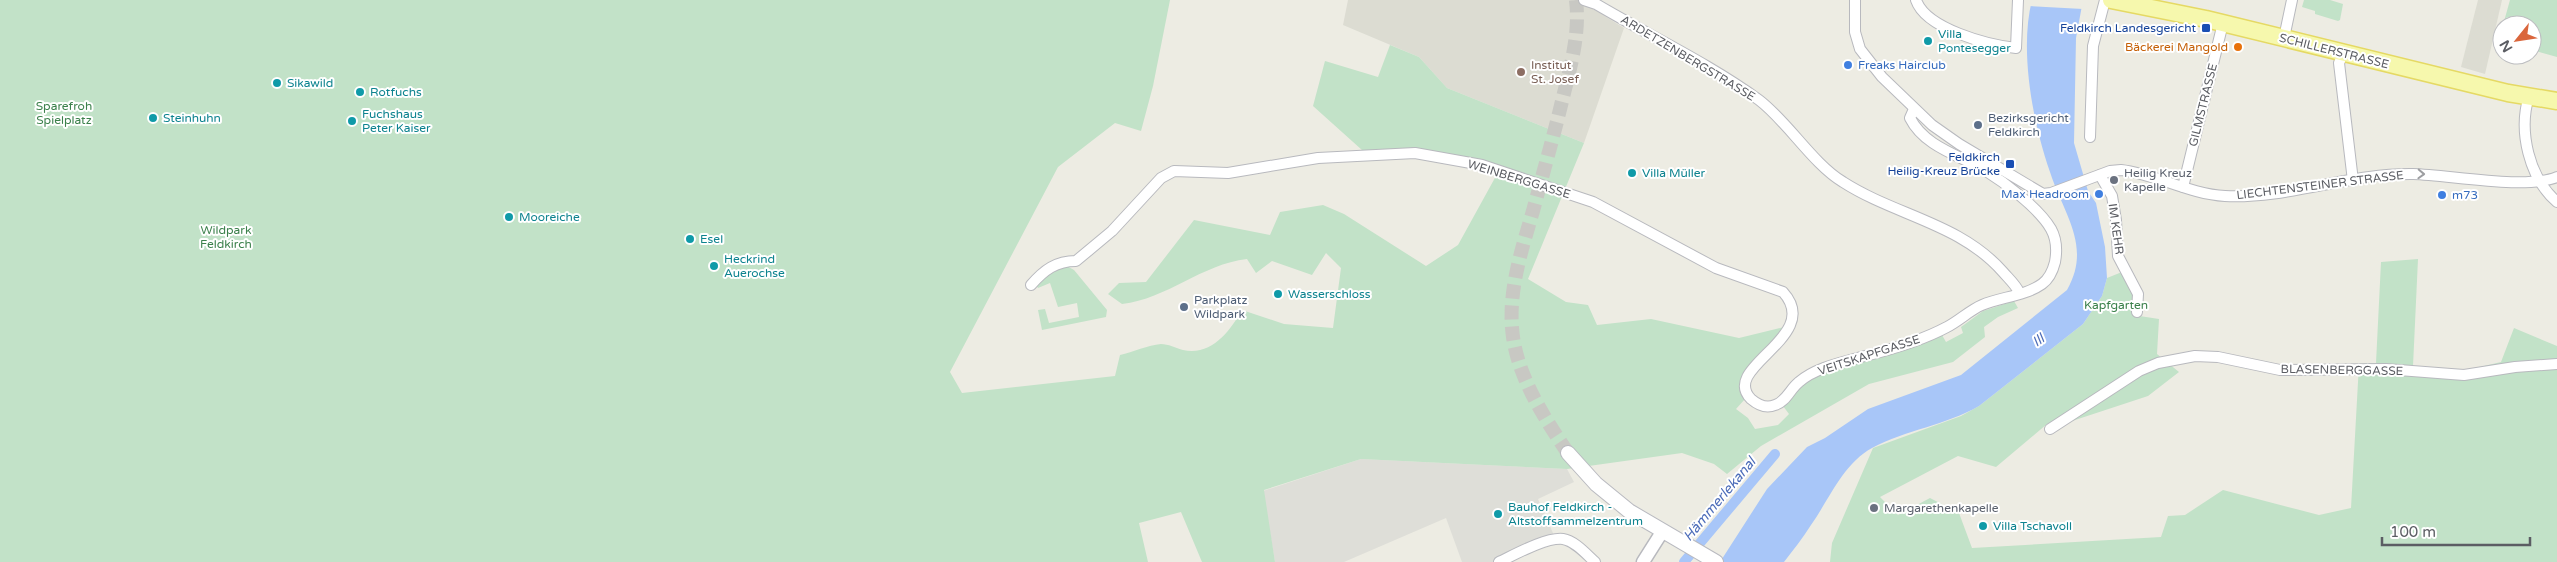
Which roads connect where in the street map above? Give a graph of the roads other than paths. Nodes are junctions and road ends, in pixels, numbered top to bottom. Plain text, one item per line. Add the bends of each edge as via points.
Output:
1 (1584, 0) edge
2 (1854, 0) edge
3 (1916, 0) edge
4 (2018, 0) edge
5 (2104, 0) edge
6 (2111, 0) edge
7 (2292, 0) edge
8 (2223, 23) junction
9 (2284, 38) junction
10 (2343, 54) junction
11 (2528, 96) junction
12 (2557, 101) edge
13 (1914, 109) junction
14 (2090, 138) dead end
15 (2100, 175) junction
16 (2557, 177) edge
17 (2353, 181) junction
18 (2541, 182) junction
19 (2183, 187) junction
20 (2557, 202) edge
21 (1031, 285) dead end
22 (2019, 292) junction
23 (2137, 312) dead end
24 (2557, 364) edge
25 (1752, 400) joint
26 (2050, 429) dead end
27 (1568, 453) tunnel mouth
28 (1662, 532) junction
29 (1499, 562) edge
30 (1595, 562) edge
31 (1643, 562) edge
32 (1716, 562) edge

1 - 22 street, ARDETZENBERGSTRASSE via 1662,40 1760,101 1842,181 1884,204 1970,242 1992,259
2 - 13 street via 1855,32 1860,49 1873,68
3 - 4 street via 1923,13 1957,34 2016,48
5 - 14 street via 2093,46
6 - 8 main road, SCHILLERSTRASSE
7 - 9 street
8 - 9 main road, SCHILLERSTRASSE
8 - 19 street, GILMSTRASSE
9 - 10 main road, SCHILLERSTRASSE
10 - 11 main road, SCHILLERSTRASSE
10 - 17 street via 2339,63
11 - 12 main road, SCHILLERSTRASSE
11 - 18 street via 2524,121 2527,146
13 - 15 street, LIECHTENSTEINER STRASSE via 1959,144 2047,193
13 - 22 street via 1910,118 1922,135 2008,187 2051,229 2055,239 2055,262 2048,279 2035,288
15 - 19 street, LIECHTENSTEINER STRASSE via 2121,170
15 - 23 street, IM KEHR via 2112,196 2118,256 2138,294
16 - 18 street, LIECHTENSTEINER STRASSE
17 -> 18 street, LIECHTENSTEINER STRASSE via 2411,174
17 - 19 street, LIECHTENSTEINER STRASSE via 2249,196 2222,196
18 - 20 street
21 - 25 street, WEINBERGGASSE via 1051,266 1063,261 1076,261 1112,231 1161,178 1174,171 1228,173 1318,158 1416,153 1482,164 1593,202 1716,268 1783,292 1792,306 1793,318 1779,341 1748,375 1745,389
22 - 25 street, VEITSKAPFGASSE via 1980,306 1915,342 1817,371 1798,382 1775,406 1764,407
24 - 26 street, BLASENBERGGASSE via 2464,375 2386,369 2280,370 2218,357 2195,356 2158,363 2139,371
27 - 28 main road via 1616,502
28 - 31 street
28 - 32 main road
29 - 30 street via 1538,545 1562,539

